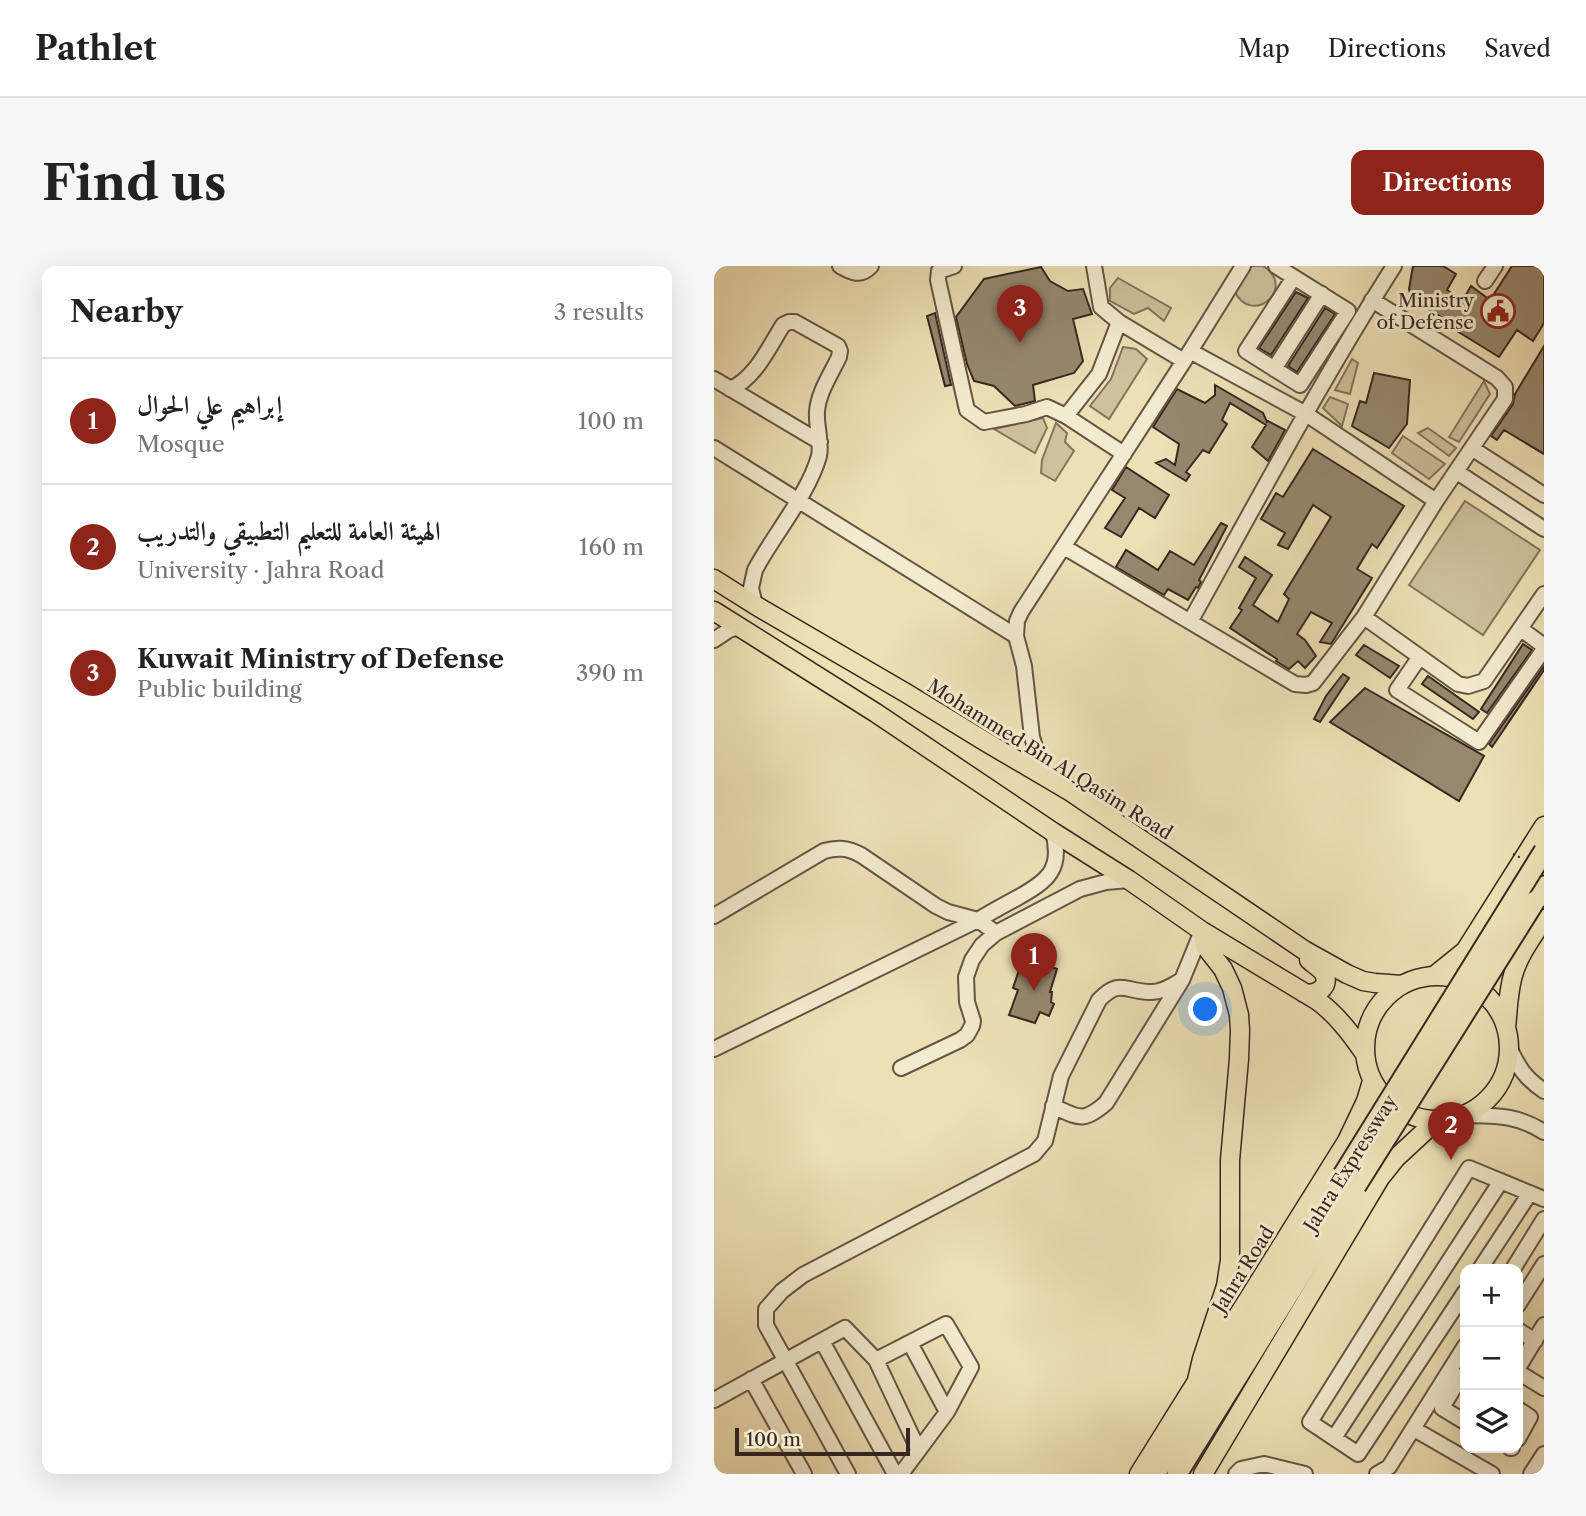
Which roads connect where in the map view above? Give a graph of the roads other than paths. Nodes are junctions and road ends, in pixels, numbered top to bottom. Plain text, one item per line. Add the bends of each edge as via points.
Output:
1 (840, 266) edge
2 (871, 266) edge
3 (954, 266) edge
4 (1094, 266) edge
5 (1243, 266) edge
6 (1276, 266) edge
7 (1394, 266) edge
8 (1495, 266) edge
9 (1294, 277) junction
10 (1485, 281) dead end
11 (1322, 294) junction
12 (1373, 300) junction
13 (1119, 321) junction
14 (1187, 356) junction
15 (1274, 369) junction
16 (714, 379) edge
17 (730, 389) junction
18 (1306, 414) junction
19 (1066, 416) junction
20 (820, 442) junction
21 (714, 448) edge
22 (1473, 449) junction
23 (1124, 454) junction
24 (1457, 472) junction
25 (1544, 495) edge
26 (798, 500) junction
27 (1436, 501) junction
28 (1544, 529) edge
29 (1064, 547) junction
30 (714, 579) edge
31 (1544, 594) edge
32 (755, 605) junction
33 (714, 611) edge
34 (1364, 617) junction
35 (1190, 622) junction
36 (739, 626) junction
37 (1521, 629) junction
38 (1016, 636) junction
39 (714, 640) edge
40 (1544, 648) edge
41 (1419, 658) junction
42 (1032, 737) junction
43 (985, 743) junction
44 (1060, 785) junction
45 (1544, 826) edge
46 (1053, 832) junction
47 (1544, 851) edge
48 (1129, 880) junction
49 (1544, 886) edge
50 (714, 916) edge
51 (1544, 919) edge
52 (978, 920) junction
53 (1202, 931) junction
54 (996, 933) junction
55 (1304, 950) junction
56 (1434, 976) junction
57 (1182, 980) junction
58 (1402, 985) junction
59 (1304, 993) junction
60 (1506, 1028) junction
61 (1509, 1047) junction
62 (714, 1049) edge
63 (1365, 1054) junction
64 (901, 1068) dead end
65 (1372, 1080) junction
66 (1544, 1091) edge
67 (1053, 1107) junction
68 (1462, 1115) junction
69 (1437, 1120) junction
70 (1544, 1132) edge
71 (1501, 1181) junction
72 (1537, 1196) edge
73 (1544, 1219) edge
74 (1484, 1264) edge
75 (1516, 1264) edge
76 (1544, 1264) edge
77 (1523, 1298) edge
78 (1460, 1300) edge
79 (1544, 1325) edge
80 (1523, 1333) edge
81 (822, 1341) junction
82 (1535, 1341) junction
83 (910, 1343) junction
84 (1460, 1354) edge
85 (786, 1360) junction
86 (876, 1360) junction
87 (1523, 1361) edge
88 (1523, 1373) edge
89 (1460, 1378) edge
90 (751, 1379) junction
91 (1197, 1380) junction
92 (1543, 1385) edge
93 (714, 1399) edge
94 (947, 1412) junction
95 (1523, 1412) edge
96 (1460, 1419) edge
97 (1414, 1429) junction
98 (1523, 1431) edge
99 (1334, 1438) junction
100 (918, 1449) junction
101 (1544, 1454) edge
102 (1254, 1471) edge
103 (1385, 1472) edge
104 (804, 1474) edge
105 (848, 1474) edge
106 (895, 1474) edge
107 (901, 1474) edge
108 (1139, 1474) edge
109 (1155, 1474) edge
110 (1177, 1474) edge
111 (1203, 1474) edge
112 (1236, 1474) edge
113 (1305, 1474) edge
114 (1492, 1474) edge
115 (1531, 1474) edge

1 - 2 street via 855,273
3 - 19 street via 939,271 938,280 967,410 984,422 1046,407
4 - 13 street via 1101,307
5 - 14 street
6 - 9 street
7 - 12 street
8 - 10 street
9 - 11 street
9 - 15 street via 1246,351
11 - 15 street
11 - 15 street via 1348,311 1300,385
12 - 18 street
12 - 22 street via 1505,387 1506,399
13 - 14 street
13 - 19 street via 1099,374
14 - 18 street
14 - 23 street
16 - 17 street
17 - 20 street
17 - 20 street via 750,377 789,321 838,346 840,354 818,399
18 - 27 street
18 - 35 street
19 - 23 street
20 - 26 street via 812,474
21 - 26 street
22 - 24 street
22 - 25 street
23 - 29 street
24 - 27 street
24 - 28 street
26 - 32 street via 755,570 751,588
26 - 38 street
27 - 34 street
29 - 35 street
29 - 38 street via 1021,612
30 - 32 main road, Mohammed Bin Al Qasim Road
31 - 37 street
32 - 43 main road, Mohammed Bin Al Qasim Road
33 - 36 main road
34 - 35 street via 1313,683 1306,685 1295,684
34 - 41 street
36 - 39 street
36 - 46 main road
37 - 40 street
37 - 41 street via 1484,681 1468,686
38 - 42 street
40 - 41 street via 1479,742 1397,690
42 - 43 street via 1015,751
42 - 44 street via 1042,769
43 - 44 main road, Mohammed Bin Al Qasim Road
44 - 55 main road, Mohammed Bin Al Qasim Road
45 - 56 main road via 1465,951
46 - 48 main road
46 - 52 street via 1056,856 1051,875 1040,886
47 - 109 highway, Jahra Expressway, bridge
48 - 53 main road
48 - 54 street via 1080,889
49 - 110 highway, Jahra Expressway, bridge
50 - 52 street via 824,851 840,848 861,855 936,906
51 - 60 main road via 1513,973
52 - 54 street
52 - 62 street
53 - 57 street
53 - 59 main road
53 - 91 main road via 1205,946 1232,988 1240,1030 1230,1160 1230,1260
54 - 64 street via 982,945 966,977 973,1021 967,1035
55 - 58 main road, Mohammed Bin Al Qasim Road via 1363,981
55 - 59 main road via 1322,971 1325,983 1321,991
56 - 58 main road
56 - 60 main road via 1474,986 1494,1004
57 - 67 street via 1106,1103 1080,1118
57 - 67 street via 1150,992 1120,987 1108,990 1061,1076
58 - 63 main road via 1373,1014
59 - 63 main road via 1331,1010
60 - 61 main road
61 - 66 street via 1520,1069
61 - 68 main road via 1500,1083 1484,1102
63 - 65 main road
65 - 69 main road via 1399,1110
65 - 91 main road, Jahra Road via 1347,1141
67 - 85 street via 1045,1141 1034,1154 803,1275 782,1292 766,1309 766,1325
68 - 69 main road
68 - 70 street via 1516,1118
69 - 111 main road via 1380,1178
71 - 72 street
71 - 99 street
71 - 99 street via 1469,1168 1310,1422
72 - 74 street
73 - 75 street
76 - 77 street
78 - 99 street via 1358,1454
79 - 82 street
80 - 82 street
81 - 85 street
81 - 86 street via 845,1328
81 - 106 street
82 - 87 street
83 - 86 street
83 - 94 street
83 - 94 street via 946,1324 971,1367
84 - 97 street
85 - 90 street
85 - 105 street
86 - 100 street
88 - 92 street
89 - 96 street via 1442,1408
90 - 93 street
90 - 104 street
91 - 108 main road, Jahra Road
94 - 100 street
95 - 98 street via 1531,1417
97 - 103 street
97 - 114 street
100 - 107 street
101 - 115 street
102 - 112 street via 1241,1469
102 - 113 street via 1258,1465 1269,1465

